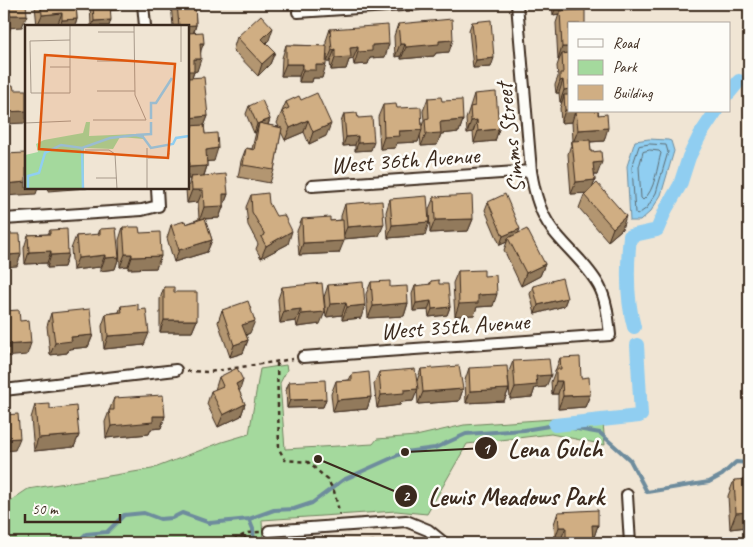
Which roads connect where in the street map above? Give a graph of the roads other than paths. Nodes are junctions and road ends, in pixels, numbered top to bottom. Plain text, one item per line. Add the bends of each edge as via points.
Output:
1 (143, 4) edge
2 (418, 4) edge
3 (517, 4) edge
4 (298, 12) dead end
5 (145, 25) edge
6 (530, 171) junction
7 (312, 186) dead end
8 (157, 189) edge
9 (4, 219) edge
10 (610, 335) joint
11 (303, 357) road end
12 (176, 370) road end
13 (4, 390) edge
14 (627, 495) dead end
15 (269, 531) dead end
16 (444, 542) edge
17 (630, 543) edge

1 - 5 street
2 - 4 street
3 - 6 street, Simms Street
6 - 7 street, West 36th Avenue
6 - 10 street, Simms Street via 534,192 551,228 584,264 598,285 605,301
8 - 9 street via 158,206 142,210
10 - 11 street, West 35th Avenue
12 - 13 street
14 - 17 street
15 - 16 street via 406,521 428,530

